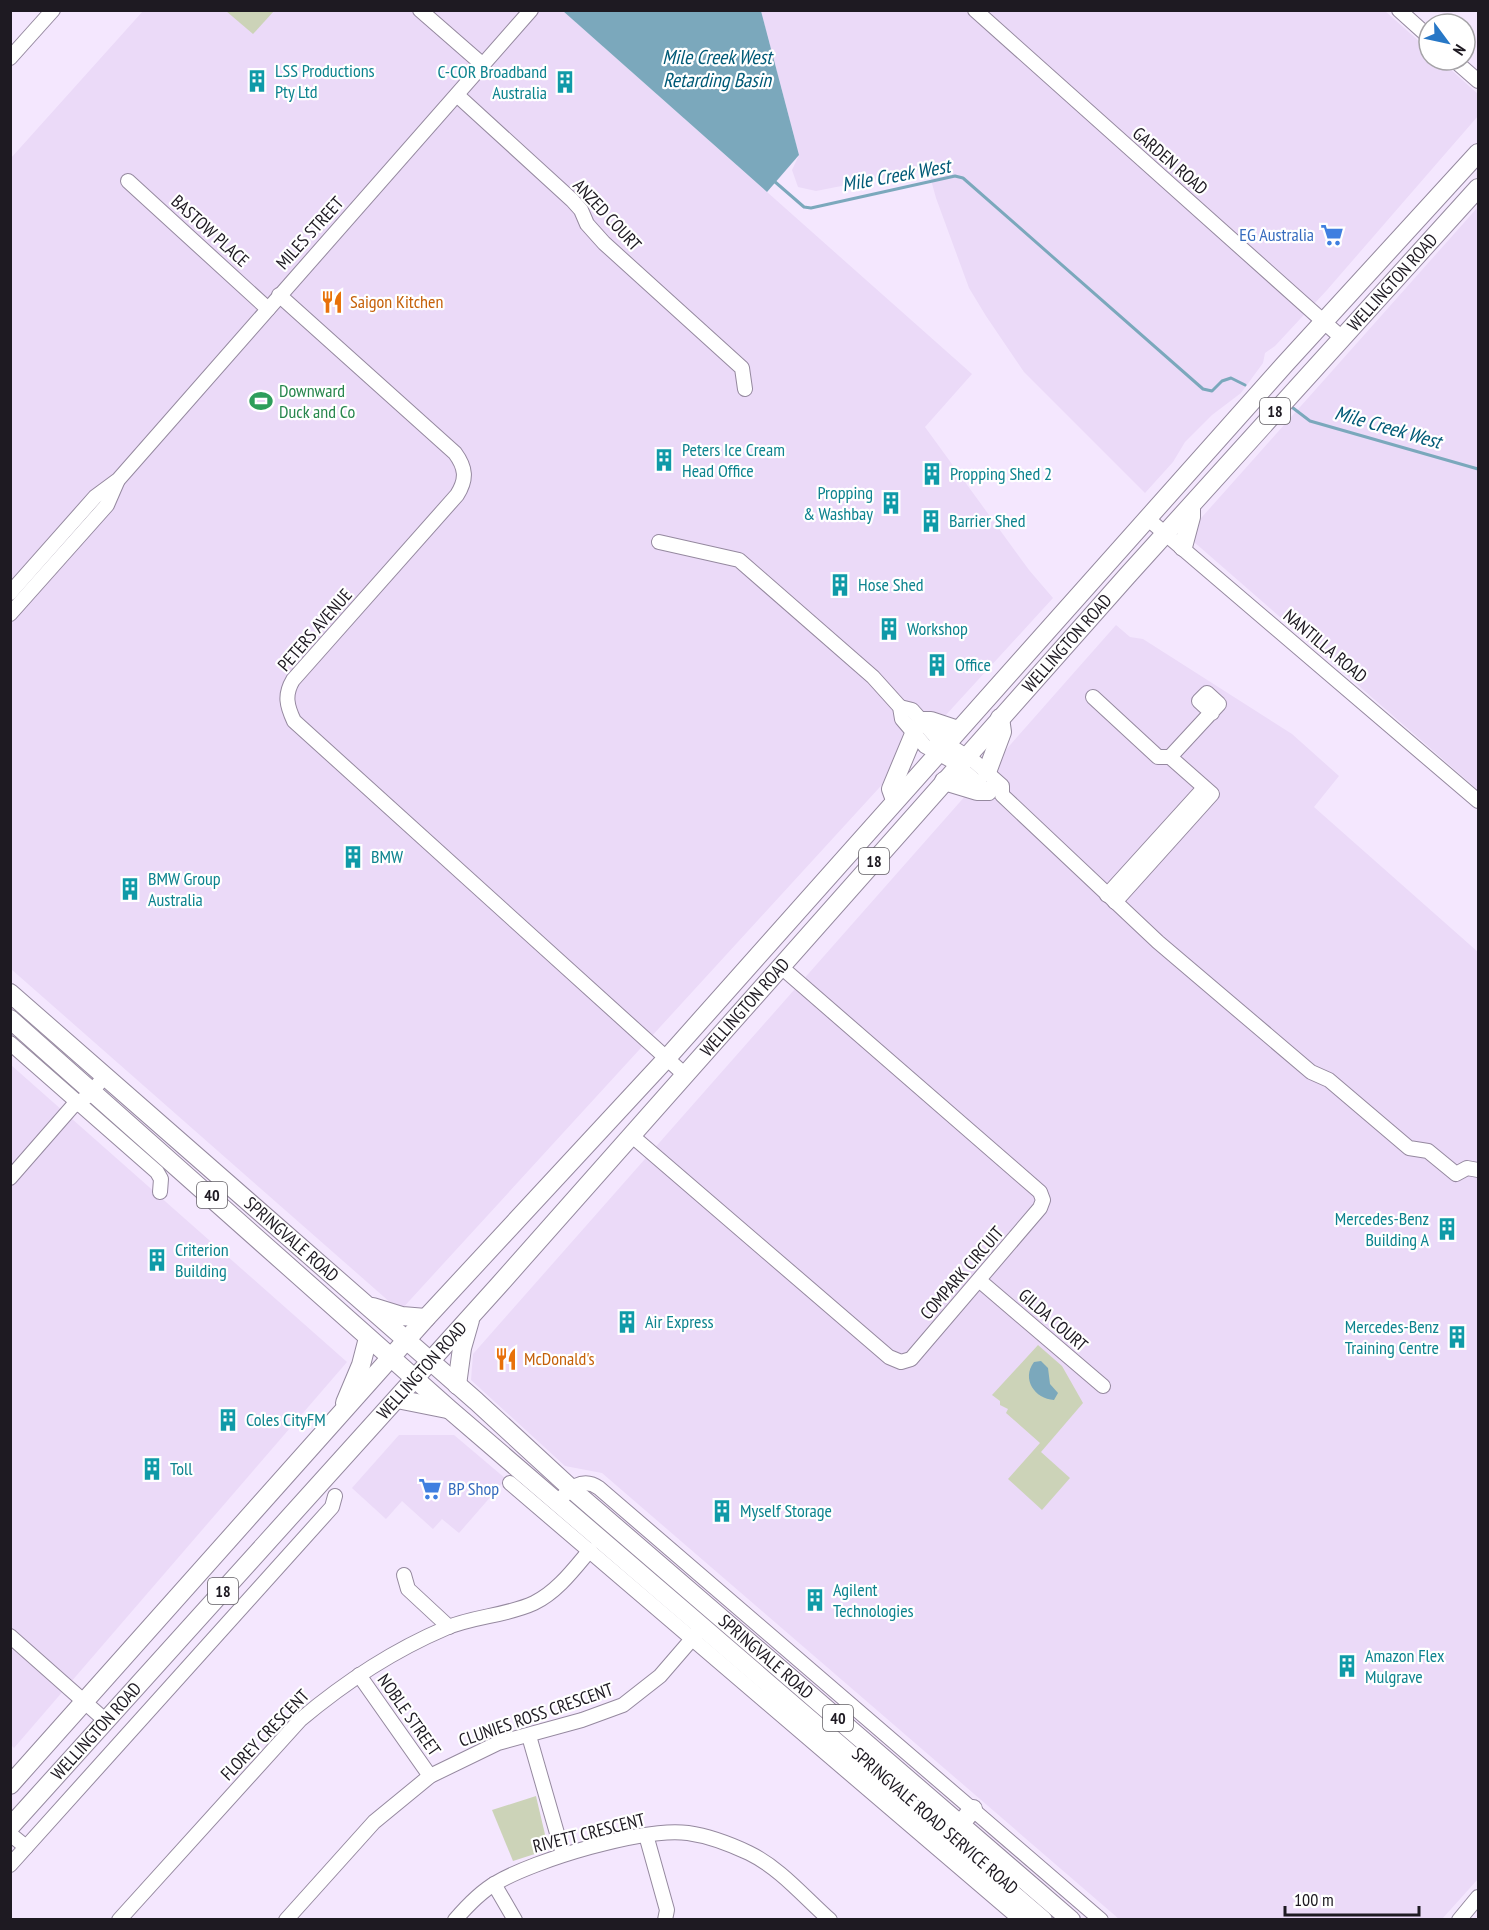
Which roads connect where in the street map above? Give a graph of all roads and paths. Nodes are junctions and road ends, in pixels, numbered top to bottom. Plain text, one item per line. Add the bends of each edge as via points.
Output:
1 (53, 10) edge
2 (420, 10) edge
3 (531, 10) edge
4 (975, 10) edge
5 (1399, 10) edge
6 (1417, 27) edge
7 (10, 58) edge
8 (483, 65) junction
9 (457, 95) junction
10 (1479, 153) edge
11 (1460, 173) junction
12 (128, 181) dead end
13 (1478, 188) edge
14 (279, 295) junction
15 (268, 309) junction
16 (1323, 321) junction
17 (1342, 338) junction
18 (745, 389) dead end
19 (118, 480) junction
20 (1191, 506) junction
21 (1148, 519) junction
22 (58, 538) junction
23 (1159, 541) junction
24 (659, 542) dead end
25 (70, 548) junction
26 (1186, 550) junction
27 (16, 593) edge
28 (10, 614) edge
29 (1093, 697) dead end
30 (1212, 713) dead end
31 (1000, 718) junction
32 (917, 728) junction
33 (958, 730) junction
34 (941, 749) junction
35 (1170, 758) junction
36 (962, 761) junction
37 (987, 772) junction
38 (944, 781) junction
39 (995, 793) junction
40 (895, 800) junction
41 (1479, 801) edge
42 (1111, 898) junction
43 (780, 966) junction
44 (10, 993) edge
45 (10, 1019) edge
46 (10, 1043) edge
47 (667, 1058) junction
48 (684, 1074) junction
49 (105, 1076) junction
50 (92, 1091) junction
51 (79, 1104) junction
52 (632, 1135) junction
53 (1479, 1170) edge
54 (10, 1178) edge
55 (160, 1192) dead end
56 (980, 1281) junction
57 (368, 1306) junction
58 (472, 1315) junction
59 (426, 1318) junction
60 (368, 1338) junction
61 (406, 1341) junction
62 (391, 1358) junction
63 (430, 1362) junction
64 (415, 1379) junction
65 (457, 1385) junction
66 (1103, 1386) dead end
67 (397, 1399) junction
68 (449, 1409) junction
69 (340, 1416) junction
70 (518, 1478) junction
71 (570, 1487) junction
72 (335, 1496) dead end
73 (558, 1502) junction
74 (590, 1550) junction
75 (404, 1575) dead end
76 (715, 1612) junction
77 (449, 1627) junction
78 (698, 1632) junction
79 (10, 1636) edge
80 (359, 1675) junction
81 (85, 1702) junction
82 (106, 1721) junction
83 (529, 1736) junction
84 (430, 1776) junction
85 (10, 1785) edge
86 (884, 1792) junction
87 (973, 1809) junction
88 (961, 1824) junction
89 (10, 1827) edge
90 (10, 1834) edge
91 (646, 1835) junction
92 (948, 1838) junction
93 (26, 1847) junction
94 (563, 1854) junction
95 (10, 1865) edge
96 (494, 1884) junction
97 (1479, 1897) edge
98 (1078, 1900) junction
99 (825, 1918) edge
100 (119, 1920) edge
101 (286, 1920) edge
102 (455, 1920) edge
103 (516, 1920) edge
104 (665, 1920) edge
105 (1022, 1920) edge
106 (1043, 1920) edge
107 (1071, 1920) edge
108 (1077, 1920) edge
109 (1101, 1920) edge
110 (1459, 1920) edge

1 - 7 street
2 - 8 street
3 - 8 street, MILES STREET
4 - 16 street, GARDEN ROAD
5 - 6 street
8 - 9 street, MILES STREET
9 - 14 street, MILES STREET
9 - 18 street, ANZED COURT via 572,200 586,224 604,243 742,368
10 - 11 highway, WELLINGTON ROAD / 18
11 - 13 highway
11 - 16 highway, WELLINGTON ROAD / 18
12 - 15 street, BASTOW PLACE
13 - 17 highway, WELLINGTON ROAD / 18
14 - 15 street, MILES STREET
14 - 47 street, PETERS AVENUE via 455,453 466,474 457,495 288,689 287,701 294,721 360,771
15 - 19 street, MILES STREET
16 - 17 street, GARDEN ROAD
16 - 21 highway, WELLINGTON ROAD / 18
17 - 20 highway, WELLINGTON ROAD / 18
19 - 22 street, MILES STREET via 95,496
19 - 25 street, MILES STREET via 107,505
20 - 23 highway, WELLINGTON ROAD / 18
20 - 26 highway
21 - 23 street
21 - 33 highway, WELLINGTON ROAD / 18
22 - 25 street
22 - 27 street, MILES STREET
23 - 26 highway via 1176,555
23 - 31 highway, WELLINGTON ROAD / 18
24 - 32 street via 739,560 846,651 900,707 902,720
25 - 27 street, MILES STREET
26 - 41 street, NANTILLA ROAD
27 - 28 street, MILES STREET
29 - 35 street via 1158,757
30 - 35 street
31 - 36 highway, WELLINGTON ROAD / 18
31 - 37 highway via 1002,732
32 - 33 highway via 931,721
32 - 34 street
32 - 40 highway via 891,789
33 - 34 highway, WELLINGTON ROAD / 18
34 - 36 street
34 - 40 highway, WELLINGTON ROAD / 18
35 - 42 street via 1204,788
36 - 37 street
36 - 38 highway, WELLINGTON ROAD / 18
36 - 39 street
37 - 39 street via 1002,786
38 - 39 highway
38 - 43 highway, WELLINGTON ROAD / 18
39 - 42 street
40 - 47 highway, WELLINGTON ROAD / 18
42 - 53 street via 1311,1072 1329,1080 1409,1148 1428,1151 1456,1174 1467,1168
43 - 48 highway, WELLINGTON ROAD / 18
43 - 56 street, COMPARK CIRCUIT via 1040,1192 1040,1208
44 - 49 highway, SPRINGVALE ROAD / 40
45 - 50 highway, SPRINGVALE ROAD / 40
46 - 51 street
47 - 48 street, PETERS AVENUE
47 - 59 highway, WELLINGTON ROAD / 18
48 - 52 highway, WELLINGTON ROAD / 18
49 - 50 street
49 - 57 highway, SPRINGVALE ROAD / 40
50 - 51 street
50 - 60 highway, SPRINGVALE ROAD / 40
51 - 54 street via 72,1107
51 - 55 street via 158,1172
52 - 56 street, COMPARK CIRCUIT via 889,1358 901,1362 911,1359
52 - 58 highway, WELLINGTON ROAD / 18
56 - 66 street, GILDA COURT
57 - 59 highway
57 - 61 highway, SPRINGVALE ROAD / 40
58 - 63 highway, WELLINGTON ROAD / 18
58 - 65 highway via 462,1347
59 - 61 highway, WELLINGTON ROAD / 18
60 - 62 highway, SPRINGVALE ROAD / 40
60 - 69 highway
61 - 62 highway, WELLINGTON ROAD / 18
61 - 63 highway, SPRINGVALE ROAD / 40
62 - 64 highway, SPRINGVALE ROAD / 40
62 - 69 highway, WELLINGTON ROAD / 18
63 - 64 highway, WELLINGTON ROAD / 18
63 - 65 highway, SPRINGVALE ROAD / 40
64 - 67 highway, WELLINGTON ROAD / 18
64 - 68 highway, SPRINGVALE ROAD / 40
65 - 71 highway, SPRINGVALE ROAD / 40
67 - 68 highway
67 - 82 highway, WELLINGTON ROAD / 18
68 - 70 highway, SPRINGVALE ROAD / 40
69 - 81 highway, WELLINGTON ROAD / 18
70 - 73 highway, SPRINGVALE ROAD / 40
70 - 74 street via 523,1493
71 - 73 street
71 - 76 highway, SPRINGVALE ROAD / 40
71 - 87 street, SPRINGVALE ROAD SERVICE ROAD via 581,1483 599,1488
72 - 93 street via 332,1508
73 - 78 highway, SPRINGVALE ROAD / 40
74 - 77 street, FLOREY CRESCENT via 566,1579 535,1603
74 - 78 street
75 - 77 street via 408,1589
76 - 78 street, CLUNIES ROSS CRESCENT
76 - 88 highway, SPRINGVALE ROAD / 40
77 - 80 street, FLOREY CRESCENT via 377,1661
78 - 83 street, CLUNIES ROSS CRESCENT via 660,1676 623,1705
78 - 86 highway, SPRINGVALE ROAD / 40
79 - 81 street
80 - 84 street, NOBLE STREET
80 - 100 street, FLOREY CRESCENT via 300,1720
81 - 82 street
81 - 85 highway, WELLINGTON ROAD / 18
82 - 89 highway, WELLINGTON ROAD / 18
83 - 84 street, CLUNIES ROSS CRESCENT via 498,1743
83 - 94 street
84 - 101 street, CLUNIES ROSS CRESCENT via 374,1822
86 - 92 highway, SPRINGVALE ROAD / 40
86 - 105 street, SPRINGVALE ROAD SERVICE ROAD
87 - 88 highway
87 - 98 street
88 - 92 highway
88 - 107 highway, SPRINGVALE ROAD / 40
90 - 93 street
91 - 94 street, RIVETT CRESCENT
91 - 99 street, RIVETT CRESCENT via 687,1833 751,1854 782,1876
91 - 104 street via 667,1910
92 - 106 highway, SPRINGVALE ROAD / 40
93 - 95 street
94 - 96 street, RIVETT CRESCENT
96 - 102 street, RIVETT CRESCENT
96 - 103 street
97 - 110 street
98 - 108 street
98 - 109 street

